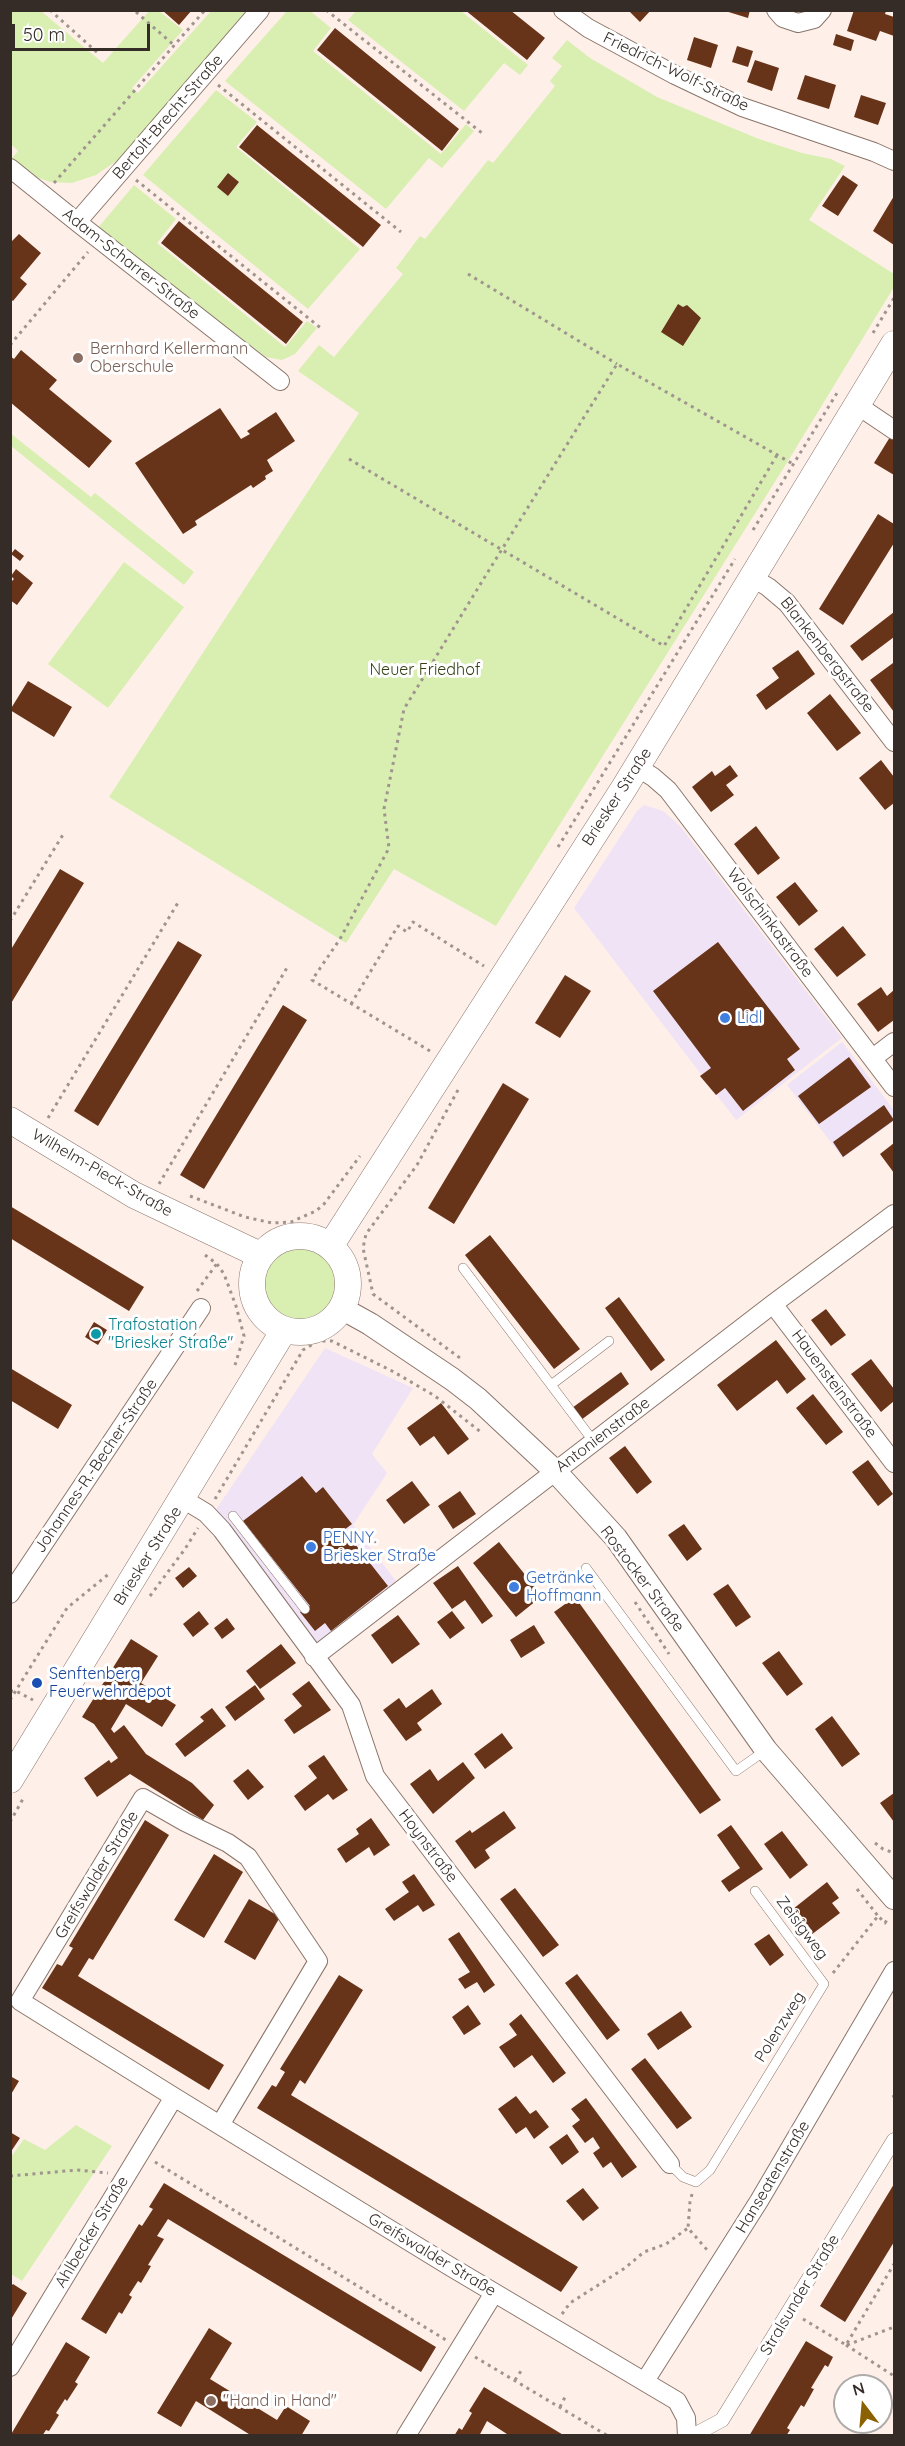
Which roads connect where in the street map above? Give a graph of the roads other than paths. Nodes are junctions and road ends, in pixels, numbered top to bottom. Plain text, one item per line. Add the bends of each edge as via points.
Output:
1 (260, 10) edge
2 (563, 10) edge
3 (776, 10) edge
4 (822, 10) edge
5 (894, 161) edge
6 (10, 168) edge
7 (77, 222) junction
8 (894, 344) edge
9 (280, 381) dead end
10 (848, 397) junction
11 (894, 430) edge
12 (744, 568) junction
13 (894, 742) edge
14 (637, 767) junction
15 (894, 1042) edge
16 (873, 1058) junction
17 (894, 1087) edge
18 (10, 1120) edge
19 (894, 1214) edge
20 (331, 1245) junction
21 (260, 1255) junction
22 (463, 1268) dead end
23 (773, 1304) junction
24 (201, 1308) road end
25 (343, 1309) junction
26 (284, 1330) junction
27 (609, 1341) dead end
28 (551, 1385) junction
29 (594, 1442) junction
30 (894, 1463) edge
31 (555, 1472) junction
32 (183, 1499) junction
33 (233, 1516) dead end
34 (586, 1568) dead end
35 (10, 1594) edge
36 (305, 1609) dead end
37 (314, 1657) junction
38 (766, 1750) junction
39 (19, 1786) edge
40 (755, 1891) dead end
41 (892, 1907) edge
42 (894, 1971) edge
43 (824, 1984) joint
44 (174, 2097) junction
45 (220, 2125) junction
46 (894, 2140) edge
47 (670, 2164) joint
48 (696, 2181) joint
49 (494, 2293) junction
50 (10, 2367) edge
51 (645, 2381) junction
52 (406, 2436) edge
53 (689, 2436) edge

1 - 7 street, Bertolt-Brecht-Straße
2 - 5 street, Friedrich-Wolf-Straße via 588,28 742,107
3 - 4 street via 783,18 798,23 814,19
6 - 7 street, Adam-Scharrer-Straße
7 - 9 street, Adam-Scharrer-Straße
8 - 10 main road, Briesker Straße
10 - 11 street
10 - 12 main road, Briesker Straße
12 - 13 street, Blankenbergstraße via 787,603
12 - 14 main road, Briesker Straße
14 - 16 street, Wolschinkastraße via 668,790
14 - 20 main road, Briesker Straße
15 - 16 street
16 - 17 street, Wolschinkastraße
18 - 21 main road, Wilhelm-Pieck-Straße via 134,1195
19 - 23 street, Antonienstraße
20 - 21 main road via 321,1239 297,1236 273,1243
20 - 25 main road via 348,1276
21 - 26 main road via 253,1269 256,1301 266,1317
22 - 28 lane
23 - 29 street, Antonienstraße
23 - 30 street, Hauensteinstraße
24 - 35 street, Johannes-R.-Becher-Straße
25 - 26 main road via 333,1321 307,1333
25 - 31 street, Rostocker Straße via 452,1379
26 - 32 main road, Briesker Straße
27 - 28 lane
28 - 29 lane
29 - 31 street, Antonienstraße
31 - 37 street, Antonienstraße
31 - 38 street, Rostocker Straße via 616,1538
32 - 37 street, Hoynstraße via 206,1513 222,1530
32 - 39 main road, Briesker Straße
33 - 36 lane
34 - 38 lane via 736,1771
37 - 47 street, Hoynstraße via 351,1705 375,1776
38 - 41 street, Rostocker Straße
40 - 43 lane, Zeisigweg
42 - 51 street, Hanseatenstraße via 815,2108
43 - 48 lane, Polenzweg via 710,2170
44 - 45 street, Greifswalder Straße
44 - 45 street, Greifswalder Straße via 20,2001 144,1798 248,1857 318,1961
44 - 50 street, Ahlbecker Straße
45 - 49 street, Greifswalder Straße
46 - 53 street, Stralsunder Straße via 722,2420
47 - 48 lane, Hoynstraße via 683,2177
49 - 51 street, Greifswalder Straße
49 - 52 street
51 - 53 street, Stralsunder Straße via 676,2401 686,2418

